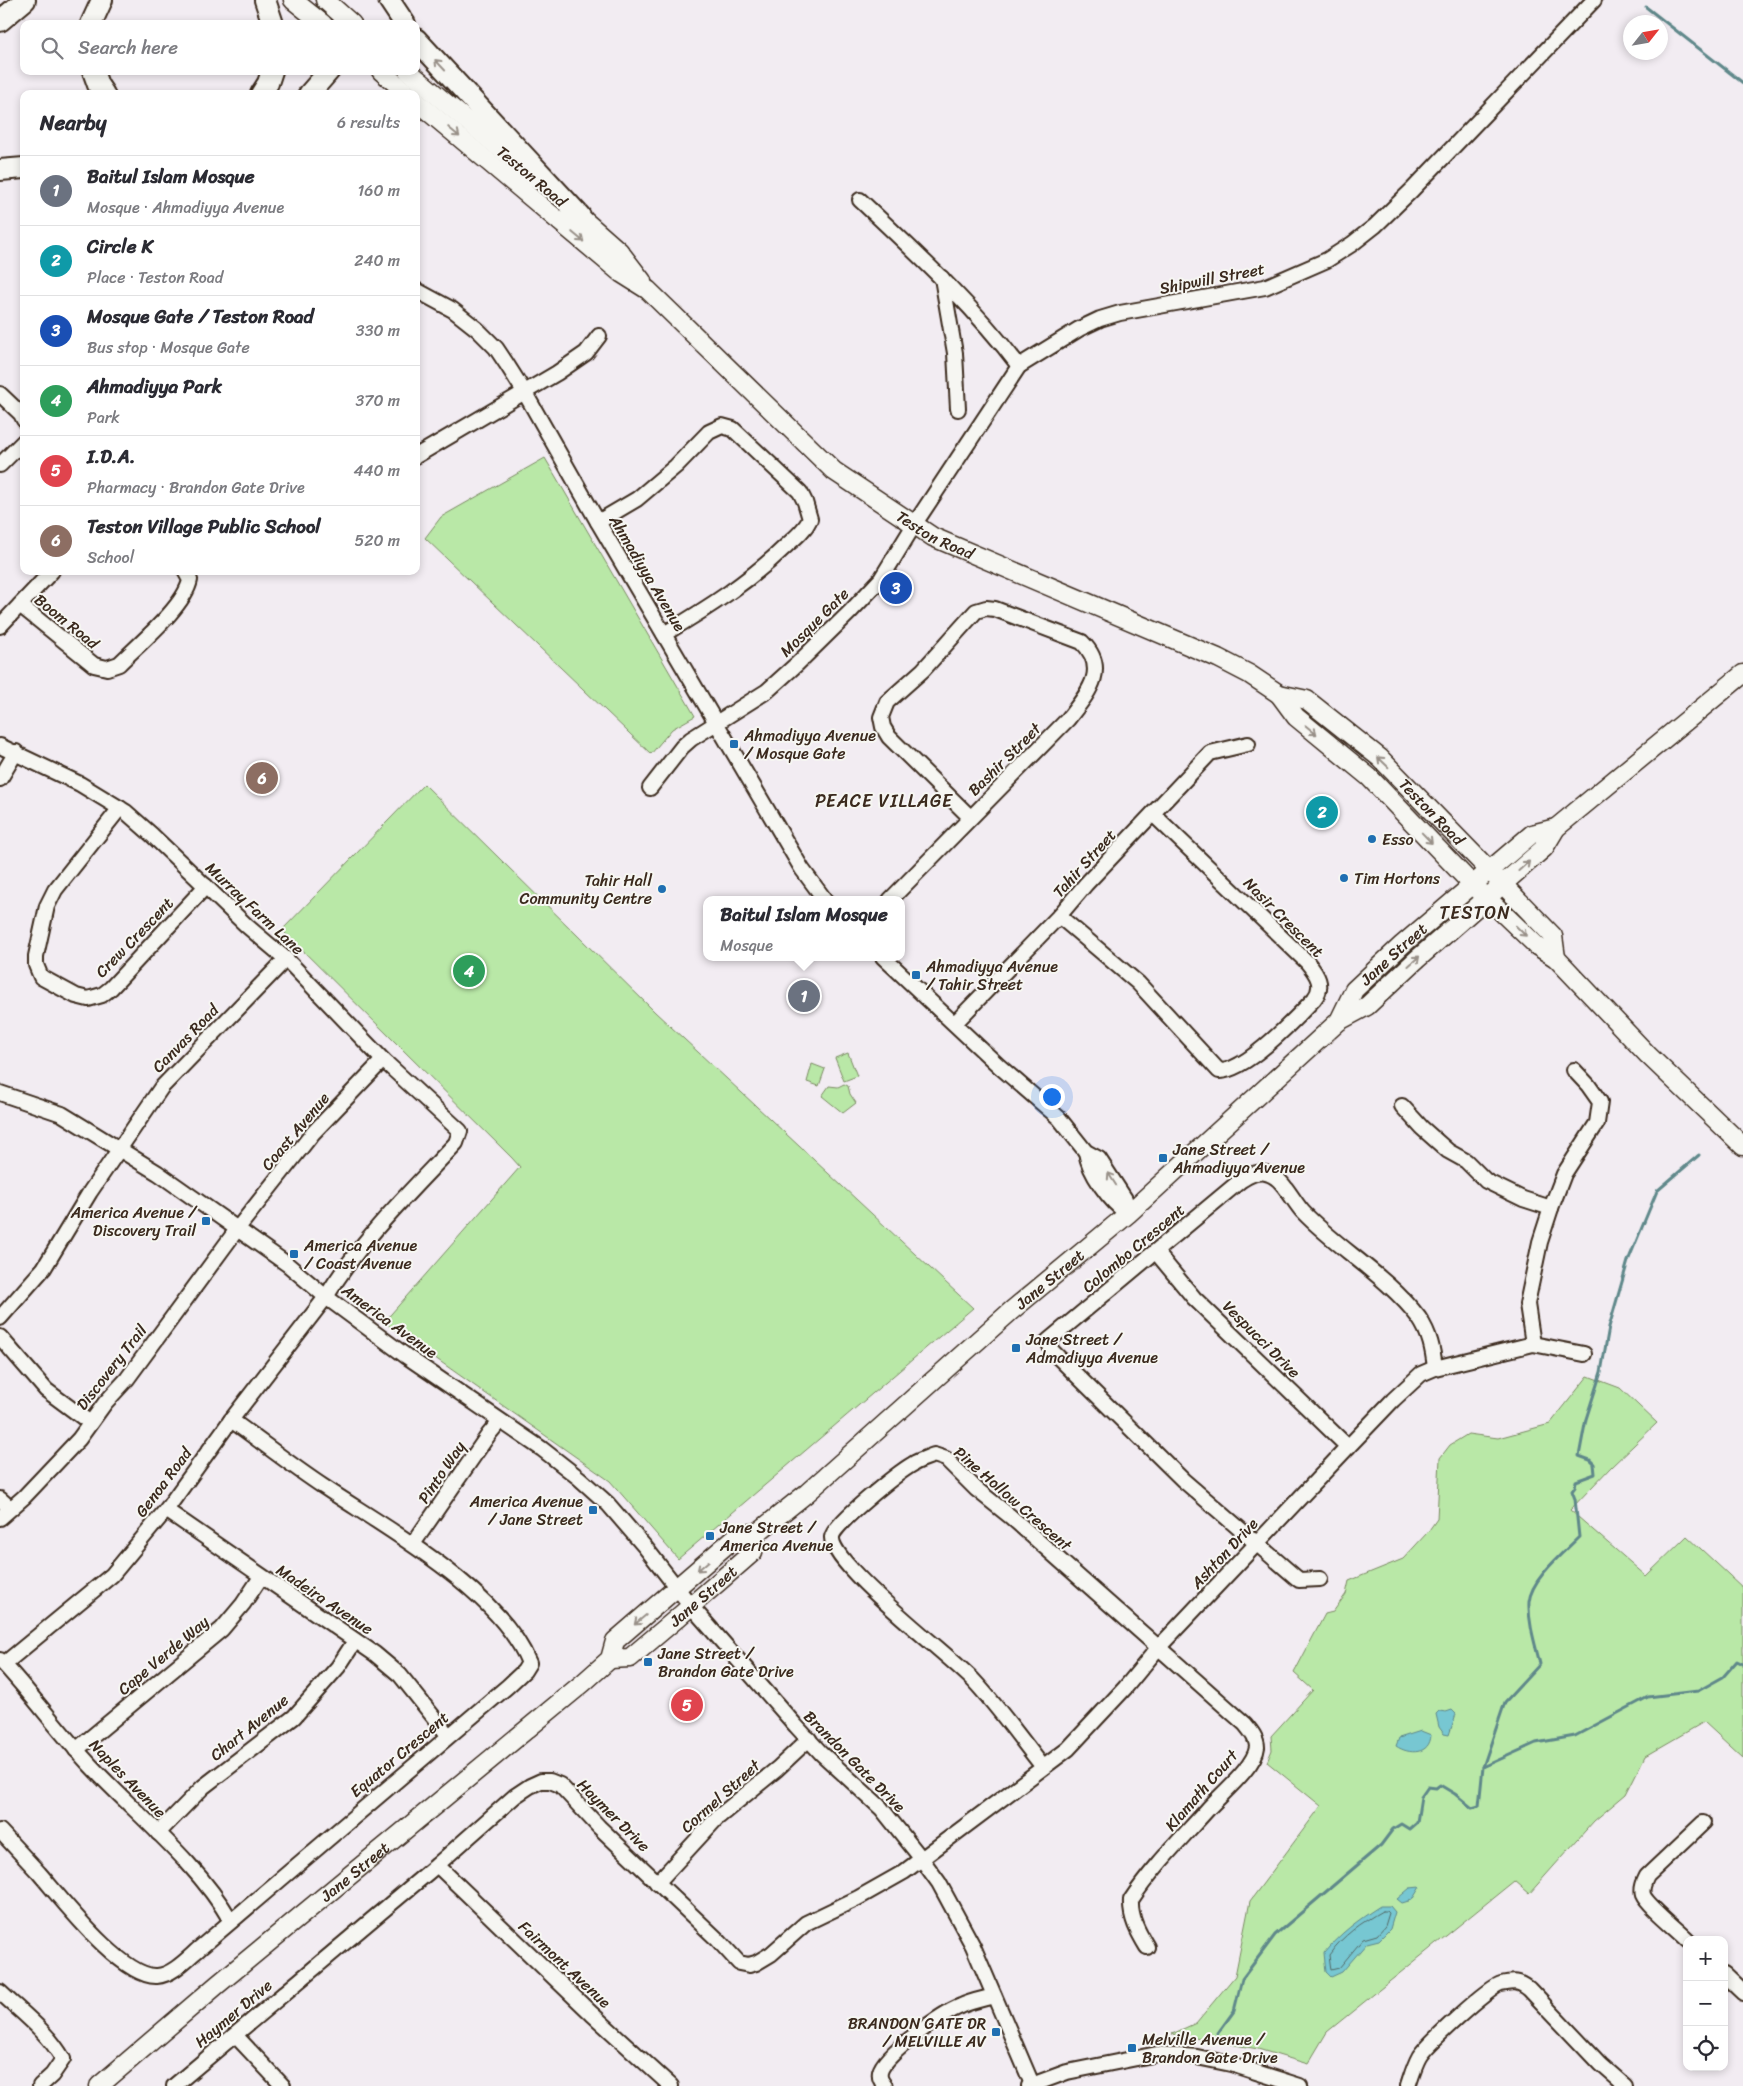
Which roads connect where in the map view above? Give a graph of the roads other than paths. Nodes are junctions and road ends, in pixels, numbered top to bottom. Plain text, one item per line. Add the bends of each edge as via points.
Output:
1 (25, 0) edge
2 (102, 0) edge
3 (264, 0) edge
4 (293, 0) edge
5 (325, 0) edge
6 (389, 0) edge
7 (1594, 0) edge
8 (93, 20) edge
9 (272, 20) edge
10 (318, 20) edge
11 (348, 20) edge
12 (402, 20) edge
13 (0, 21) edge
14 (420, 44) edge
15 (94, 75) edge
16 (271, 75) edge
17 (326, 75) edge
18 (386, 75) edge
19 (413, 75) edge
20 (101, 90) edge
21 (264, 90) edge
22 (312, 90) edge
23 (403, 90) edge
24 (420, 104) edge
25 (20, 168) edge
26 (0, 170) edge
27 (860, 200) dead end
28 (580, 216) junction
29 (942, 278) junction
30 (648, 290) junction
31 (420, 292) edge
32 (599, 336) dead end
33 (1019, 366) junction
34 (525, 393) junction
35 (0, 394) edge
36 (958, 409) dead end
37 (20, 413) edge
38 (20, 445) edge
39 (420, 454) edge
40 (0, 465) edge
41 (598, 522) junction
42 (914, 525) junction
43 (48, 575) edge
44 (187, 575) edge
45 (20, 605) junction
46 (0, 626) edge
47 (664, 634) junction
48 (1743, 674) edge
49 (1279, 694) junction
50 (716, 723) junction
51 (1248, 744) dead end
52 (0, 746) edge
53 (16, 752) junction
54 (0, 779) edge
55 (650, 788) dead end
56 (120, 808) junction
57 (1153, 814) junction
58 (970, 817) junction
59 (1556, 828) junction
60 (1490, 871) junction
61 (1503, 884) junction
62 (1474, 885) junction
63 (206, 886) junction
64 (822, 896) edge
65 (894, 896) edge
66 (1488, 899) junction
67 (1059, 916) junction
68 (1556, 958) junction
69 (286, 959) junction
70 (886, 961) edge
71 (1339, 1021) junction
72 (954, 1023) junction
73 (383, 1060) junction
74 (1574, 1070) dead end
75 (0, 1093) edge
76 (1402, 1106) dead end
77 (460, 1131) joint
78 (1743, 1146) edge
79 (120, 1150) junction
80 (1550, 1208) junction
81 (1128, 1214) junction
82 (238, 1228) junction
83 (1156, 1252) junction
84 (326, 1297) junction
85 (0, 1318) edge
86 (0, 1337) edge
87 (1532, 1344) junction
88 (1584, 1354) dead end
89 (1435, 1368) junction
90 (231, 1420) junction
91 (500, 1421) junction
92 (90, 1422) junction
93 (1348, 1447) junction
94 (3, 1508) edge
95 (166, 1510) junction
96 (757, 1533) junction
97 (413, 1544) junction
98 (1257, 1544) junction
99 (261, 1577) junction
100 (1320, 1579) dead end
101 (677, 1588) junction
102 (691, 1606) junction
103 (355, 1641) junction
104 (1158, 1648) junction
105 (610, 1659) junction
106 (2, 1662) edge
107 (448, 1735) junction
108 (809, 1739) junction
109 (76, 1750) junction
110 (1043, 1767) junction
111 (1703, 1823) dead end
112 (0, 1831) edge
113 (158, 1833) junction
114 (921, 1858) junction
115 (437, 1865) junction
116 (657, 1883) junction
117 (231, 1921) junction
118 (1684, 1936) edge
119 (1146, 1947) dead end
120 (1728, 1979) edge
121 (0, 1992) edge
122 (1743, 1993) edge
123 (994, 1996) junction
124 (235, 2035) junction
125 (1031, 2085) edge
126 (40, 2086) edge
127 (99, 2086) edge
128 (174, 2086) edge
129 (283, 2086) edge
130 (671, 2086) edge
131 (884, 2086) edge
132 (1300, 2086) edge
133 (1408, 2086) edge
134 (1625, 2086) edge

1 - 13 highway
2 - 8 highway
3 - 9 highway
4 - 10 main road
5 - 11 main road
6 - 12 highway
7 - 33 street, Shipwill Street via 1412,190 1375,226 1327,260 1265,287 1100,319
28 -> 14 highway
15 - 20 highway
16 - 21 highway
17 - 22 highway
18 - 23 main road
19 - 28 main road, Teston Road
24 -> 30 main road, Teston Road via 622,273
25 - 26 highway
27 - 29 street
28 - 30 main road, Teston Road via 619,251
29 - 33 street via 982,319
29 - 36 street via 955,353
30 - 42 main road, Teston Road via 834,471
31 - 34 street, Ahmadiyya Avenue via 477,329 496,348
32 - 34 street via 586,352
33 - 42 street, Shipwill Street
34 - 39 street
34 - 41 street, Ahmadiyya Avenue
35 - 37 street
38 - 40 street
41 - 47 street, Ahmadiyya Avenue
41 - 47 street via 637,499 709,432 722,426 733,429 800,492 810,520 801,532 770,561 713,605
42 - 49 main road, Teston Road via 933,537 1218,658
42 - 50 street, Mosque Gate via 881,579 850,612 767,691
43 - 45 street, Boom Road
44 - 45 street, Boom Road via 190,580 188,590 175,607 119,664 107,668 94,665
45 - 46 street, Boom Road
47 - 50 street, Ahmadiyya Avenue
48 - 59 main road, Jane Street
60 -> 49 main road, Teston Road via 1380,758 1307,700
49 -> 62 main road, Teston Road via 1296,717 1369,777
50 - 55 street, Mosque Gate via 682,747
50 - 64 street, Ahmadiyya Avenue via 802,869
51 - 57 street, Tahir Street via 1210,753
52 - 53 street, Murray Farm Lane
53 - 54 street
53 - 56 street, Murray Farm Lane
56 - 63 street, Murray Farm Lane
56 - 63 street, Crew Crescent via 64,878 47,906 36,956 41,977 76,996 88,999 102,995
57 - 67 street, Tahir Street
57 - 67 street, Nasir Crescent via 1314,970 1320,983 1319,993 1310,1004 1258,1052 1228,1072 1219,1071 1138,983
58 - 58 street, Bashir Street via 1068,719 1090,691 1097,667 1092,652 1082,642 986,608 976,611 923,670 887,702 881,717 889,737
58 - 65 street, Bashir Street
59 - 60 main road, Jane Street via 1532,834
61 -> 59 main road, Jane Street via 1544,848
60 - 61 main road, Teston Road
60 - 62 main road, Jane Street
61 - 66 main road, Jane Street
61 - 68 main road, Teston Road via 1553,936
62 - 66 main road, Teston Road
62 - 71 main road, Jane Street via 1354,990
63 - 69 street, Murray Farm Lane
66 -> 68 main road, Teston Road via 1537,946
71 -> 66 main road, Jane Street via 1367,1006
67 - 72 street, Tahir Street
68 - 78 main road, Teston Road via 1648,1055
69 - 73 street, Murray Farm Lane
69 - 79 street, Canvas Road via 161,1088
70 - 72 street
71 - 81 main road, Jane Street
72 - 81 street via 1059,1118 1086,1152 1099,1159 1125,1198
73 - 77 street, Murray Farm Lane
73 - 82 street, Coast Avenue via 313,1133
74 - 80 street via 1600,1102 1597,1123 1564,1174
75 - 79 street, America Avenue via 62,1114
76 - 80 street via 1422,1128 1448,1151 1466,1161 1486,1181 1523,1200
77 - 84 street, Genoa Road via 456,1142 366,1240
79 - 82 street, America Avenue
79 - 85 street, Canvas Road via 44,1268
80 - 87 street via 1527,1304
81 - 96 main road, Jane Street via 1011,1311
82 - 84 street, America Avenue
82 - 92 street, Discovery Trail via 127,1379
83 - 89 street, Colombo Crescent via 1240,1181 1253,1173 1268,1174 1277,1178 1304,1213 1412,1310 1427,1332
83 - 93 street, Vespucci Drive via 1194,1298
83 - 98 street, Colombo Crescent via 1048,1341 1052,1351 1183,1480
84 - 90 street, Genoa Road
84 - 91 street, America Avenue
86 - 92 street via 46,1390
87 - 88 street, Ashton Drive
87 - 89 street, Ashton Drive
89 - 93 street, Ashton Drive via 1422,1374 1393,1400
90 - 95 street, Genoa Road
90 - 97 street, Equator Crescent via 308,1476
91 - 97 street, Pinto Way
91 - 101 street, America Avenue via 549,1454 608,1504
92 - 94 street, Discovery Trail via 79,1439 24,1497
93 - 98 street, Ashton Drive
95 - 99 street, Madeira Avenue
95 - 106 street, Genoa Road via 112,1575
96 -> 101 main road, Jane Street via 739,1534
96 - 102 main road, Jane Street via 753,1552
97 - 107 street, Equator Crescent via 484,1602 511,1632 528,1663 508,1686
98 - 100 street via 1299,1580
98 - 104 street, Ashton Drive
99 - 103 street, Madeira Avenue via 317,1612
99 - 109 street, Cape Verde Way via 222,1630
101 - 102 street, Brandon Gate Drive
101 -> 105 main road, Jane Street via 615,1641
102 - 105 main road, Jane Street via 630,1658
102 - 108 street, Brandon Gate Drive
103 - 107 street, Madeira Avenue via 400,1675
103 - 113 street, Chart Avenue via 338,1668 294,1718 203,1787
104 - 110 street, Ashton Drive via 1086,1731
104 - 110 street, Pine Hollow Crescent via 946,1460 934,1455 914,1463 840,1523 832,1535 832,1542 844,1563 876,1595 956,1662
104 - 119 street, Klamath Court via 1244,1724 1257,1747 1246,1768 1130,1900 1130,1912
105 - 127 main road, Jane Street
106 - 109 street, Naples Avenue
107 - 117 street, Equator Crescent
108 - 114 street, Brandon Gate Drive via 881,1808
108 - 116 street, Cormel Street via 717,1818
109 - 113 street, Naples Avenue
110 - 114 street, Ashton Drive
111 - 118 street via 1647,1876 1643,1884 1642,1894 1647,1902
112 - 117 street, Equator Crescent via 96,1937 124,1963 144,1975 158,1976 177,1967
113 - 117 street, Naples Avenue via 202,1880
114 - 116 street, Haymer Drive via 904,1872 858,1898 806,1923 771,1954 750,1965 739,1963
114 - 123 street, Brandon Gate Drive via 958,1917
115 - 116 street, Haymer Drive via 515,1796 541,1781 560,1785
115 - 124 street, Haymer Drive
115 - 130 street, Fairmont Avenue
120 - 122 street
121 - 126 street via 40,2027 63,2059
123 - 125 street, Brandon Gate Drive
123 - 131 street via 961,2006 919,2032 885,2063 880,2071
124 - 128 street, Haymer Drive
124 - 129 street
125 - 132 street via 1067,2072 1157,2054 1231,2064
133 - 134 street via 1419,2056 1433,2041 1499,1984 1514,1981 1529,1989

